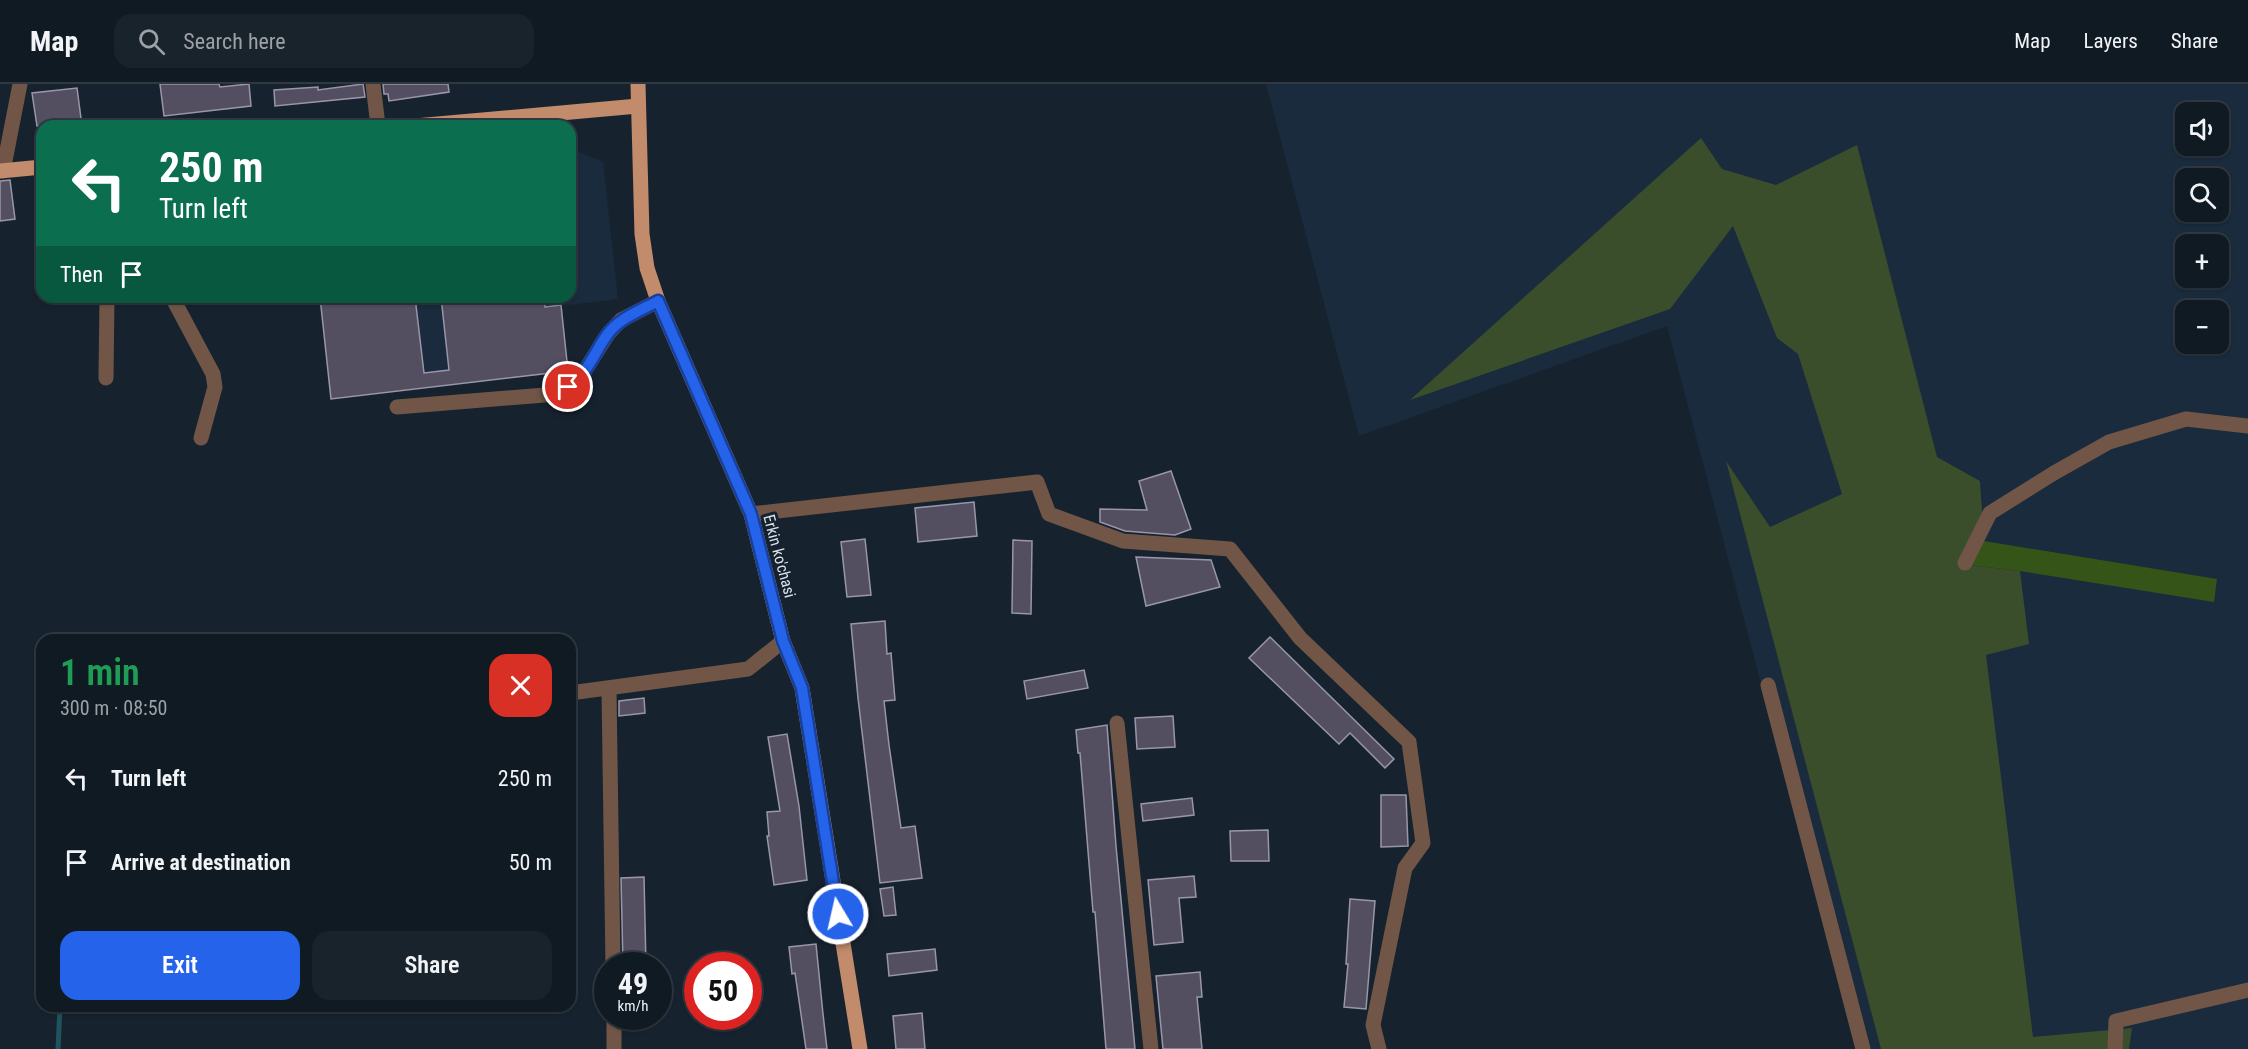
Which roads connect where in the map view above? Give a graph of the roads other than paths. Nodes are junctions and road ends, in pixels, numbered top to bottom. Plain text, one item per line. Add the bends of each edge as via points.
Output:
1 (20, 84) edge
2 (373, 84) edge
3 (638, 84) edge
4 (638, 106) junction
5 (377, 120) edge
6 (482, 120) edge
7 (36, 168) edge
8 (1, 171) edge
9 (658, 301) junction
10 (107, 303) edge
11 (175, 303) edge
12 (106, 378) dead end
13 (397, 407) dead end
14 (2248, 426) edge
15 (201, 438) dead end
16 (751, 514) junction
17 (1965, 563) dead end
18 (783, 641) junction
19 (1768, 685) dead end
20 (609, 690) junction
21 (576, 693) edge
22 (1117, 723) dead end
23 (613, 952) edge
24 (2248, 990) edge
25 (614, 1030) edge
26 (614, 1049) edge
27 (860, 1049) edge
28 (1151, 1049) edge
29 (1379, 1049) edge
30 (1863, 1049) edge
31 (2115, 1049) edge

1 - 8 street
2 - 5 street
3 - 4 main road, Erkin ko'chasi
4 - 6 main road
4 - 9 main road, Erkin ko'chasi via 642,234 647,268
7 - 8 main road
9 - 13 street via 621,320 579,380 557,394
9 - 16 main road, Erkin ko'chasi
10 - 12 street
11 - 15 street via 213,374 215,387
14 - 17 street via 2186,419 2109,442 1990,513
16 - 18 main road, Erkin ko'chasi
16 - 29 street via 1037,482 1050,514 1124,541 1230,549 1300,638 1409,742 1423,843 1406,868 1373,1025
18 - 20 street via 748,669
18 - 27 main road, Erkin ko'chasi via 802,688
19 - 30 street
20 - 21 street
20 - 23 street
22 - 28 street
24 - 31 street via 2116,1021
25 - 26 street

